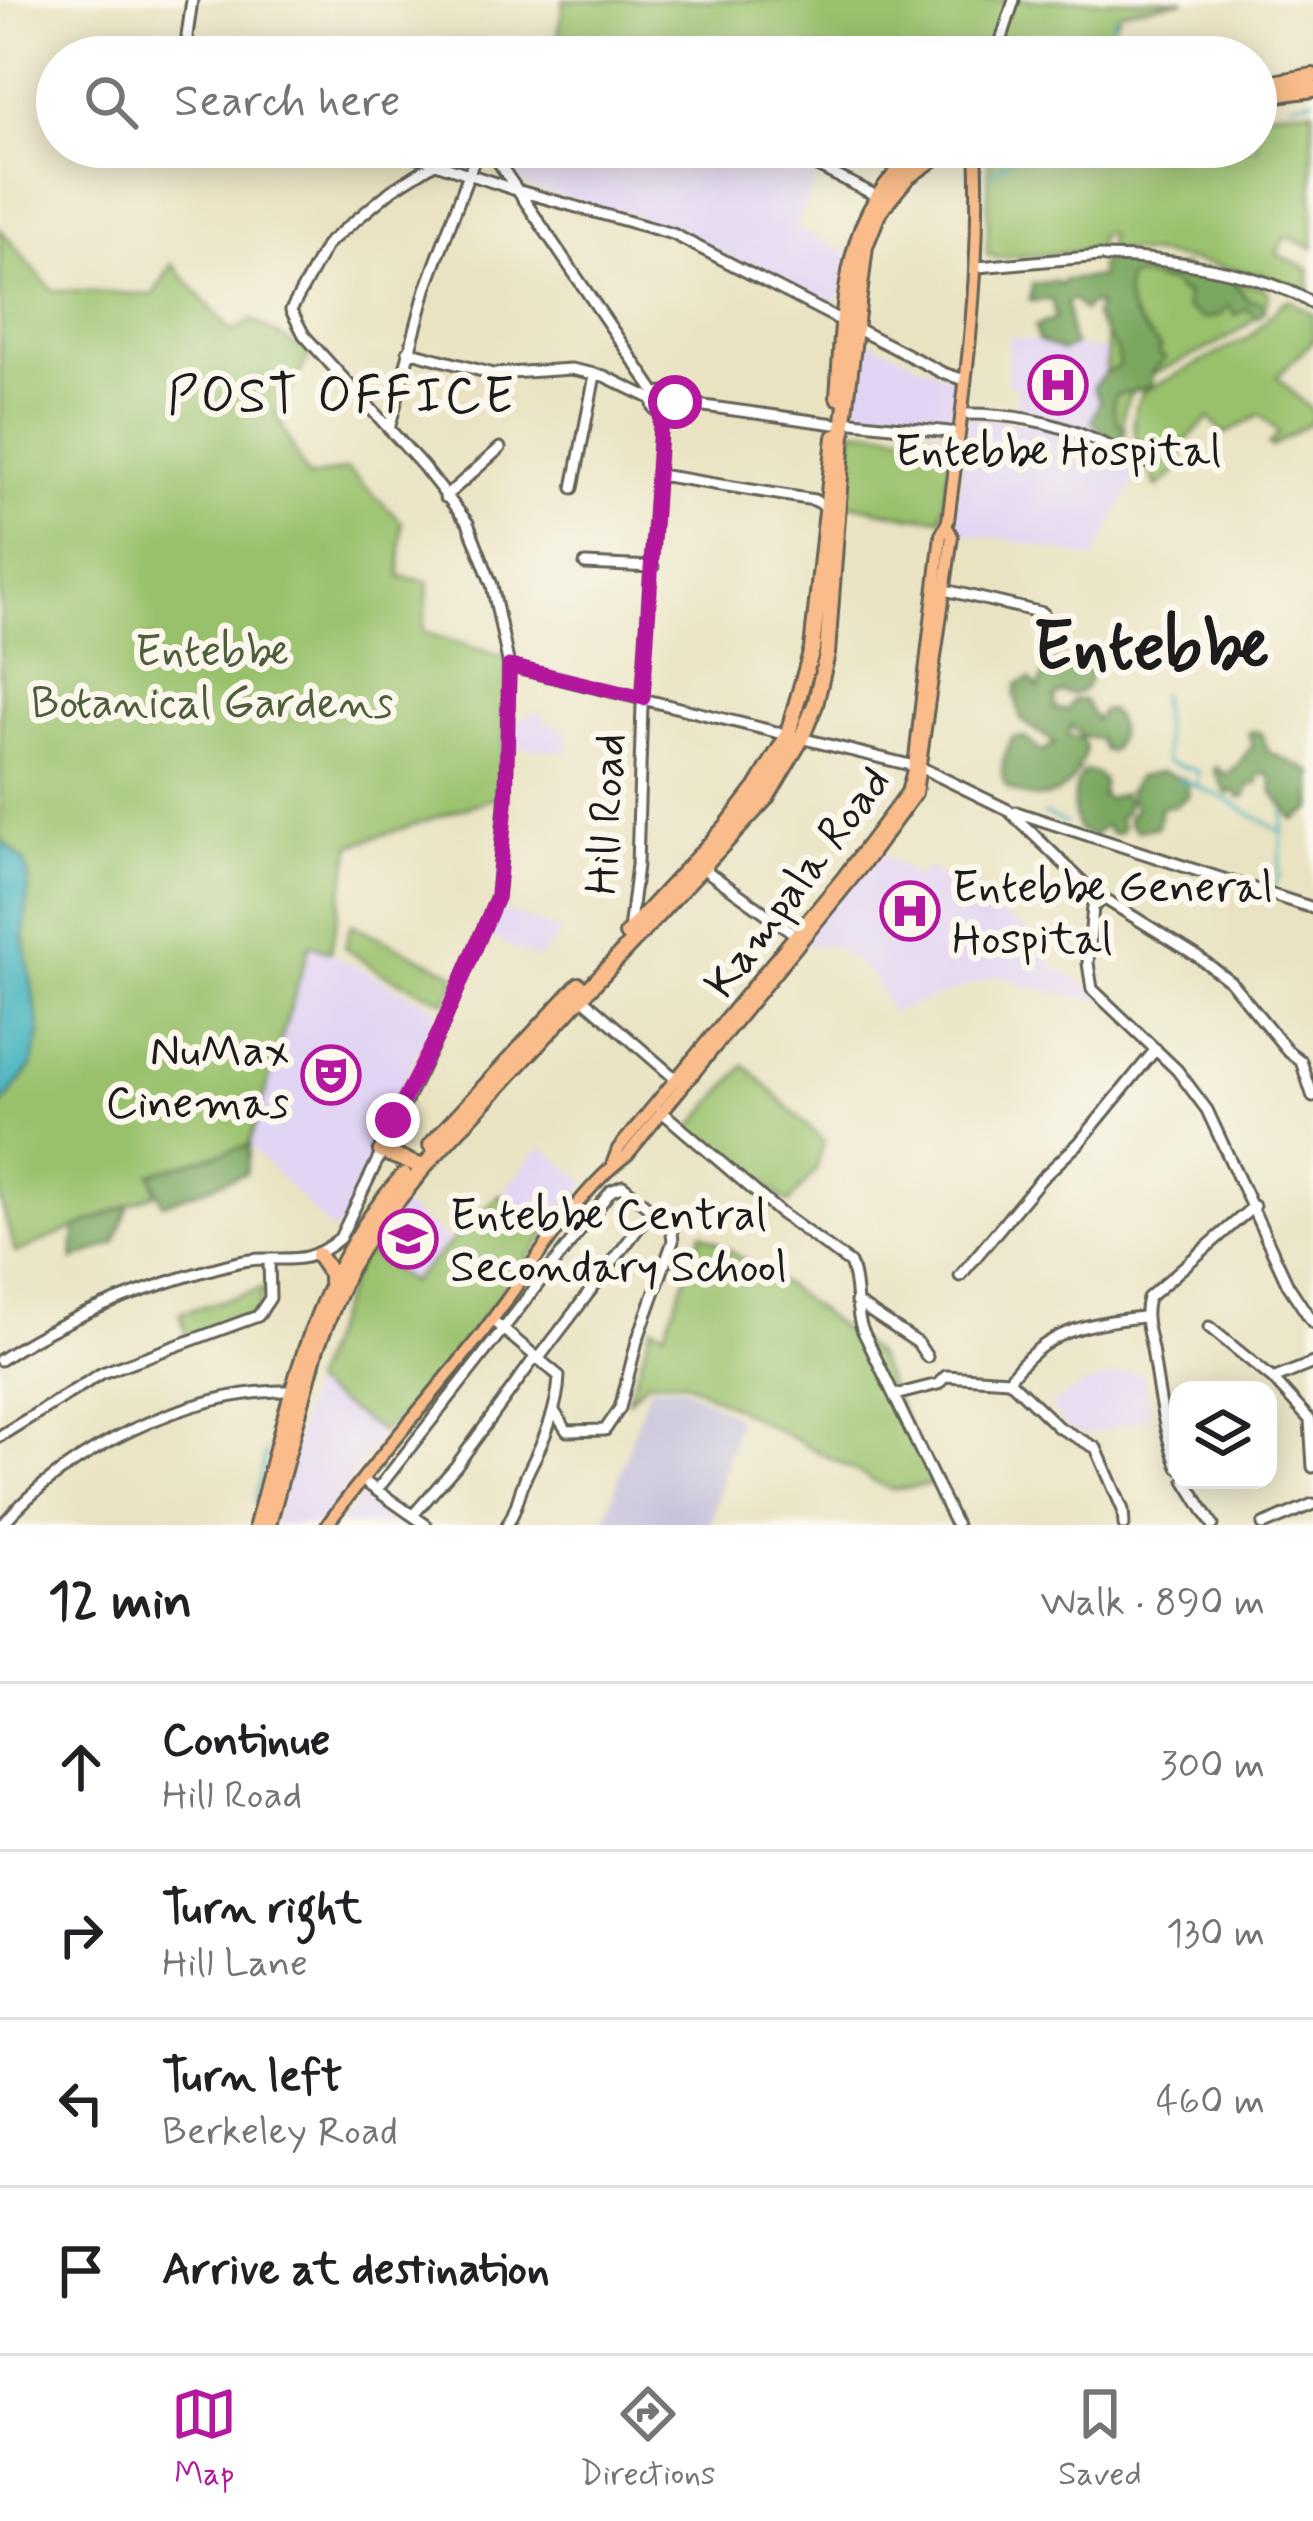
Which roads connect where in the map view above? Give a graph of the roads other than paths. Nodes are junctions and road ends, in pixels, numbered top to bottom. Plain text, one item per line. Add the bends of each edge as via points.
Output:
1 (192, 0) edge
2 (1014, 0) edge
3 (191, 36) edge
4 (1003, 36) edge
5 (1313, 76) edge
6 (1277, 82) edge
7 (1313, 89) edge
8 (1277, 94) edge
9 (425, 168) edge
10 (452, 168) edge
11 (471, 168) edge
12 (502, 168) edge
13 (821, 168) edge
14 (902, 168) edge
15 (920, 168) edge
16 (976, 168) edge
17 (469, 174) junction
18 (516, 190) junction
19 (877, 196) junction
20 (978, 267) junction
21 (1313, 304) edge
22 (850, 324) junction
23 (408, 351) junction
24 (595, 375) junction
25 (965, 380) junction
26 (655, 398) junction
27 (675, 402) junction
28 (661, 413) junction
29 (962, 414) junction
30 (840, 422) junction
31 (389, 429) junction
32 (959, 433) junction
33 (500, 448) dead end
34 (1143, 463) dead end
35 (659, 475) junction
36 (573, 488) dead end
37 (445, 497) junction
38 (828, 507) junction
39 (946, 526) junction
40 (585, 564) dead end
41 (653, 567) junction
42 (945, 590) junction
43 (1043, 613) dead end
44 (509, 666) junction
45 (643, 698) junction
46 (794, 739) junction
47 (918, 767) junction
48 (1008, 810) junction
49 (701, 867) junction
50 (1104, 898) junction
51 (1313, 908) edge
52 (629, 931) junction
53 (799, 937) junction
54 (581, 997) junction
55 (1313, 1048) edge
56 (1156, 1049) junction
57 (1301, 1061) junction
58 (680, 1083) junction
59 (1313, 1097) edge
60 (658, 1109) junction
61 (381, 1151) junction
62 (419, 1166) junction
63 (1253, 1206) junction
64 (653, 1209) junction
65 (316, 1256) junction
66 (269, 1260) junction
67 (960, 1276) dead end
68 (331, 1282) junction
69 (856, 1302) junction
70 (1143, 1316) junction
71 (492, 1320) junction
72 (1313, 1323) edge
73 (1209, 1327) dead end
74 (504, 1329) junction
75 (538, 1357) junction
76 (927, 1358) dead end
77 (0, 1360) edge
78 (1313, 1363) edge
79 (1274, 1378) junction
80 (1009, 1380) junction
81 (296, 1393) junction
82 (895, 1395) junction
83 (554, 1411) junction
84 (562, 1427) junction
85 (545, 1432) junction
86 (0, 1436) edge
87 (1169, 1443) edge
88 (1313, 1467) edge
89 (362, 1480) junction
90 (1191, 1489) edge
91 (377, 1490) junction
92 (1313, 1504) edge
93 (413, 1515) junction
94 (2, 1525) edge
95 (257, 1525) edge
96 (268, 1525) edge
97 (327, 1525) edge
98 (426, 1525) edge
99 (507, 1525) edge
100 (956, 1525) edge
101 (1124, 1525) edge
102 (1213, 1525) edge
103 (1263, 1525) edge

1 - 3 street
2 - 4 street
5 - 6 highway
7 - 8 highway
9 - 31 street via 328,244 291,310
10 - 17 street
11 - 17 street
12 - 18 street
13 - 19 street
14 - 19 highway
15 - 22 highway via 879,211
16 - 20 main road, Kampala Road
17 - 18 street
17 - 23 street
18 - 22 street via 673,234
18 - 26 street
19 - 22 highway via 854,249
20 - 21 street via 1136,257 1267,281
20 - 25 main road, Kampala Road
22 - 25 street
22 - 30 highway
23 - 24 street via 493,374
23 - 31 street
24 - 26 street
24 - 36 street
25 - 29 main road, Kampala Road
26 - 27 street via 669,394
26 - 28 street
27 - 28 street
27 - 30 street
28 - 35 street, Hill Road
29 - 32 main road, Kampala Road
29 - 34 street via 1059,424
30 - 32 street
30 - 38 highway
30 - 46 highway via 827,654 815,705
31 - 37 street
32 - 39 main road, Kampala Road
33 - 37 street
35 - 38 street
35 - 41 street, Hill Road
37 - 44 street via 478,546
38 - 46 highway
39 - 42 main road, Kampala Road via 952,536
39 - 47 main road, Kampala Road
40 - 41 street
41 - 45 street, Hill Road
42 - 43 street
42 - 47 main road, Kampala Road
44 - 45 street
44 - 61 street via 497,897
45 - 46 street
45 - 52 street, Hill Road
46 - 47 street
46 - 49 highway via 766,798
46 - 52 highway
47 - 48 street
47 - 53 main road, Kampala Road via 916,793
48 - 50 street
48 - 51 street
49 - 53 street
49 - 54 highway
50 - 56 street via 1093,908 1092,989
50 - 57 street via 1212,966
52 - 62 highway
53 - 58 main road, Kampala Road
54 - 58 street
54 - 62 highway
55 - 57 street
56 - 63 street via 1207,1110
56 - 67 street
57 - 59 street
58 - 60 main road, Kampala Road
60 - 69 street via 850,1263
60 - 71 main road, Kampala Road
61 - 62 highway
61 - 65 street via 350,1223
62 - 68 highway via 358,1234
62 - 81 highway via 347,1272
63 - 70 street via 1148,1298
63 - 72 street
64 - 74 street via 615,1187
64 - 75 street
64 - 84 street via 673,1241 620,1408 602,1432
65 - 66 street
65 - 68 highway
66 - 77 street via 238,1261 122,1298
66 - 86 street via 270,1298 258,1316 102,1373
68 - 81 highway
69 - 76 street via 918,1342
69 - 82 street
70 - 80 street via 1090,1322 1040,1347
70 - 87 street
71 - 74 street
71 - 89 main road, Kampala Road
73 - 79 street
74 - 75 street
74 - 91 street
75 - 83 street via 560,1376
75 - 93 street
78 - 79 street
79 - 88 street via 1310,1420
80 - 82 street via 946,1376
80 - 101 street via 1058,1427 1096,1448
81 - 94 street via 230,1397 123,1435 52,1476
81 - 95 highway
81 - 96 highway
82 - 100 street
83 - 84 street
83 - 85 street
84 - 85 street
85 - 99 street
89 - 91 street
89 - 97 main road, Kampala Road
90 - 102 street
91 - 93 street
92 - 103 street
93 - 98 street

